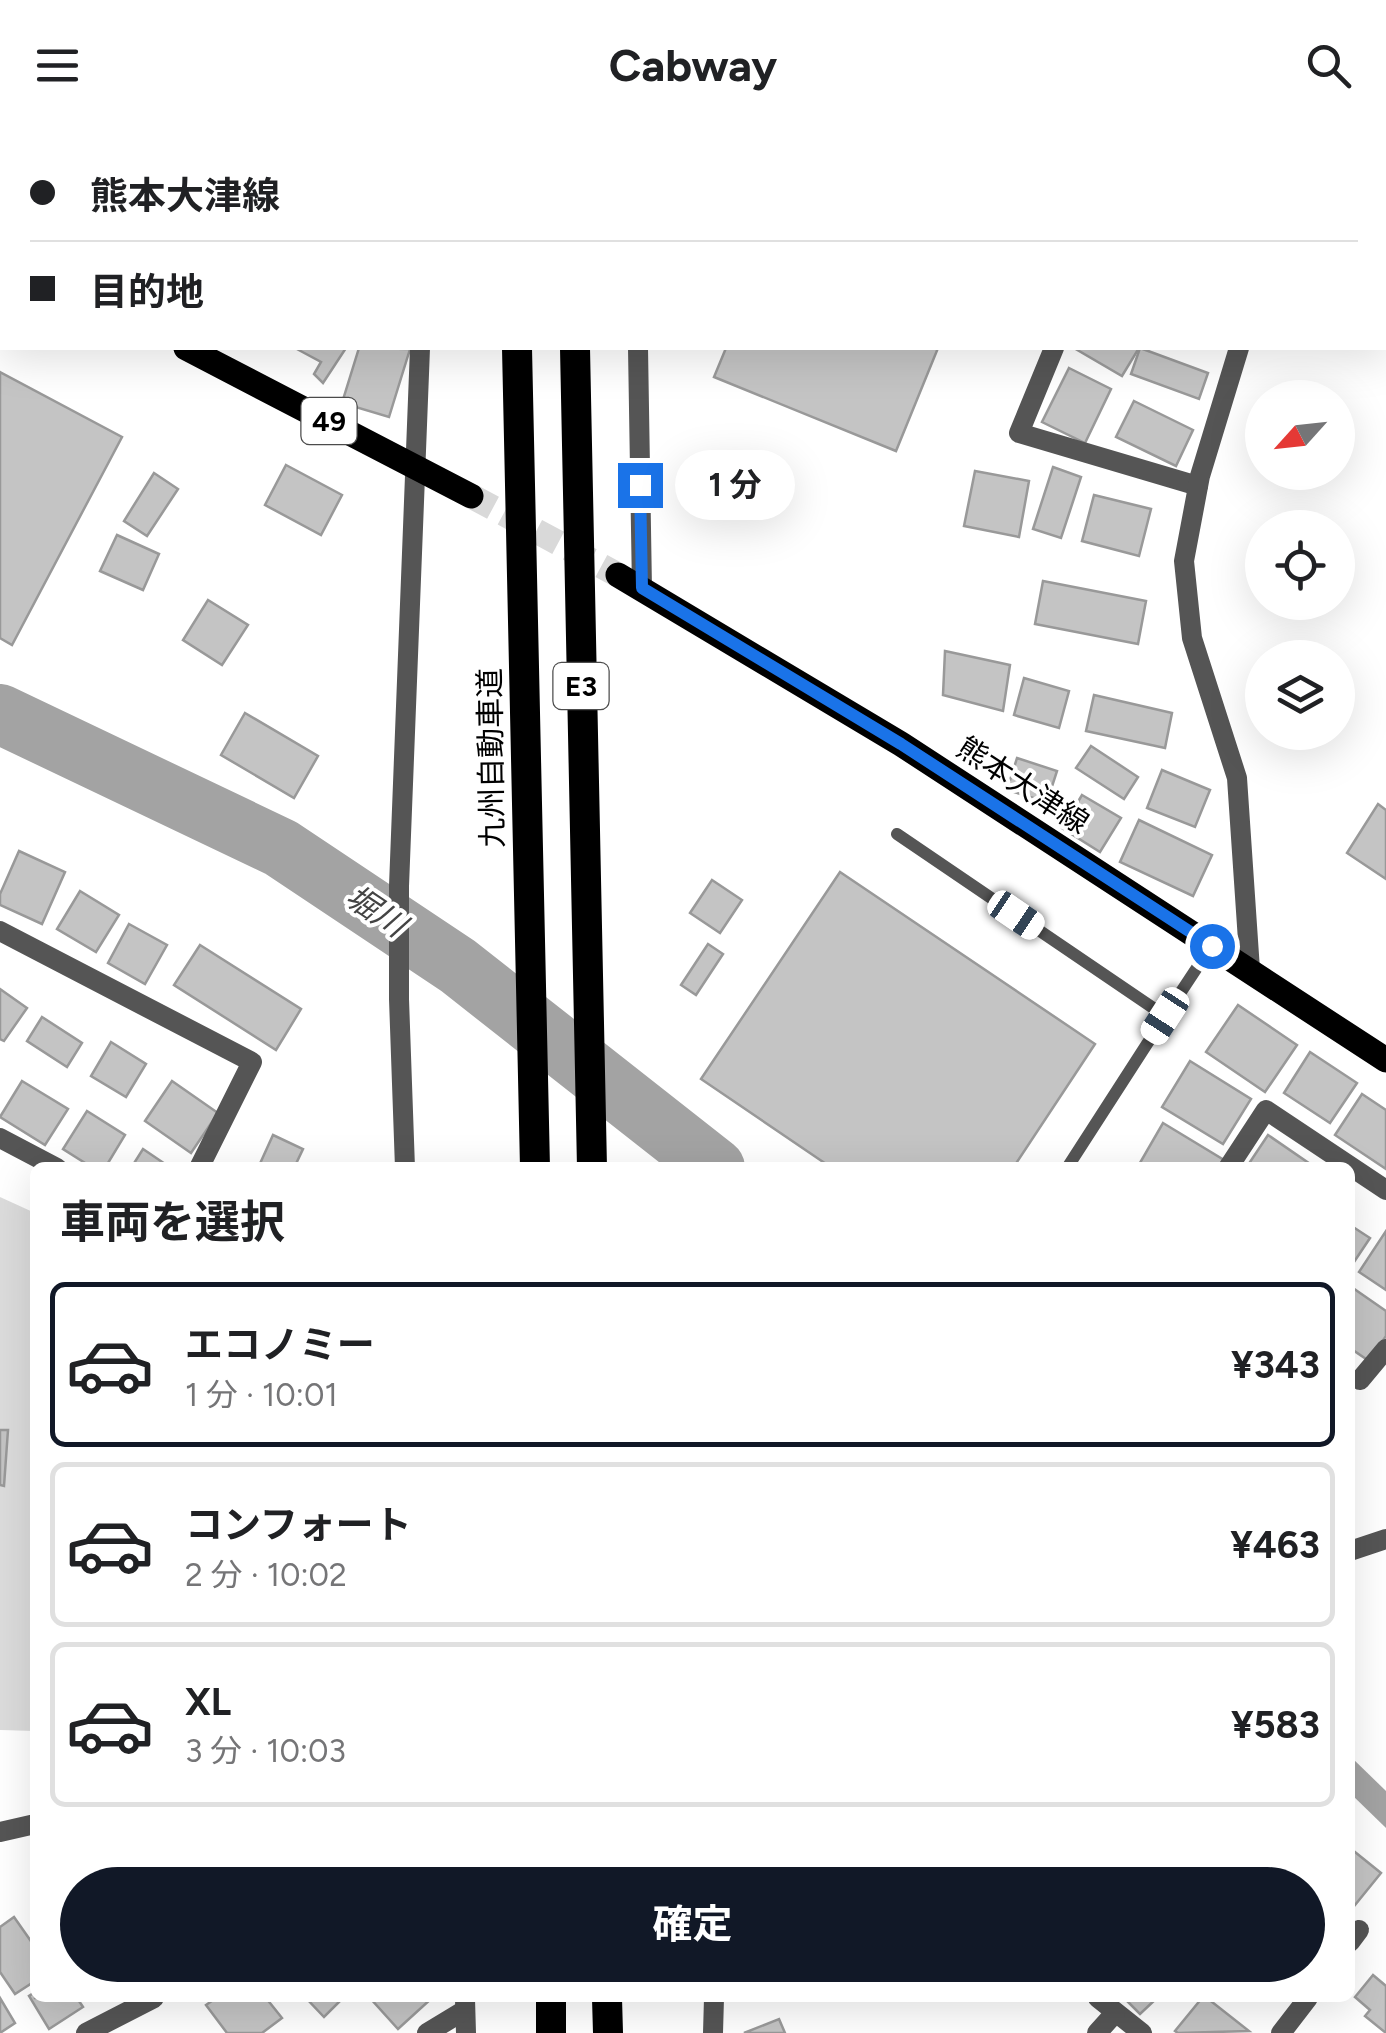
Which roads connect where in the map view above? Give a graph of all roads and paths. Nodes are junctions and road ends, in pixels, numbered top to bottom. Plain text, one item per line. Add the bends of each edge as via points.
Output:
1 (190, 350) edge
2 (420, 350) edge
3 (517, 350) edge
4 (574, 350) edge
5 (638, 350) edge
6 (1053, 350) edge
7 (1239, 350) edge
8 (417, 466) junction
9 (1198, 486) junction
10 (471, 496) tunnel mouth
11 (618, 575) tunnel mouth
12 (642, 588) junction
13 (897, 834) dead end
14 (0, 931) edge
15 (1212, 946) junction
16 (1250, 970) junction
17 (1165, 1016) junction
18 (1386, 1060) edge
19 (0, 1138) edge
20 (46, 1162) edge
21 (202, 1162) edge
22 (405, 1162) edge
23 (535, 1162) edge
24 (592, 1162) edge
25 (1071, 1162) edge
26 (1232, 1162) edge
27 (1344, 1162) edge
28 (1355, 1169) edge
29 (1386, 1190) edge
30 (1386, 1349) edge
31 (1355, 1381) edge
32 (1386, 1539) edge
33 (1355, 1548) edge
34 (30, 1825) edge
35 (0, 1832) edge
36 (146, 2002) edge
37 (551, 2002) edge
38 (608, 2002) edge
39 (714, 2002) edge
40 (1102, 2002) edge
41 (1305, 2002) edge
42 (465, 2004) edge
43 (1114, 2013) junction
44 (86, 2033) edge
45 (427, 2033) edge
46 (466, 2033) edge
47 (552, 2033) edge
48 (608, 2033) edge
49 (713, 2033) edge
50 (1096, 2033) edge
51 (1142, 2033) edge
52 (1281, 2033) edge

1 - 8 main road, 49
2 - 8 street
3 - 23 highway, 九州自動車道 / E3
4 - 24 highway, E3
5 - 12 street
6 - 9 street via 1019,433
7 - 9 street
8 - 10 main road, 49
8 - 22 street via 398,999
9 - 16 street via 1184,562 1192,638 1237,778
11 - 12 main road, 熊本大津線
12 - 15 main road, 熊本大津線 via 901,744
13 - 17 lane
14 - 21 street via 252,1062
15 - 16 main road, 熊本大津線
15 - 17 lane
16 - 18 main road, 熊本大津線
17 - 25 lane
19 - 20 street
26 - 27 street via 1266,1110
28 - 29 street
30 - 31 street
32 - 33 street
34 - 35 street
36 - 44 street
37 - 47 highway
38 - 48 highway
39 - 49 street
40 - 43 street
41 - 52 street
42 - 45 street
42 - 46 street
43 - 50 street
43 - 51 street

